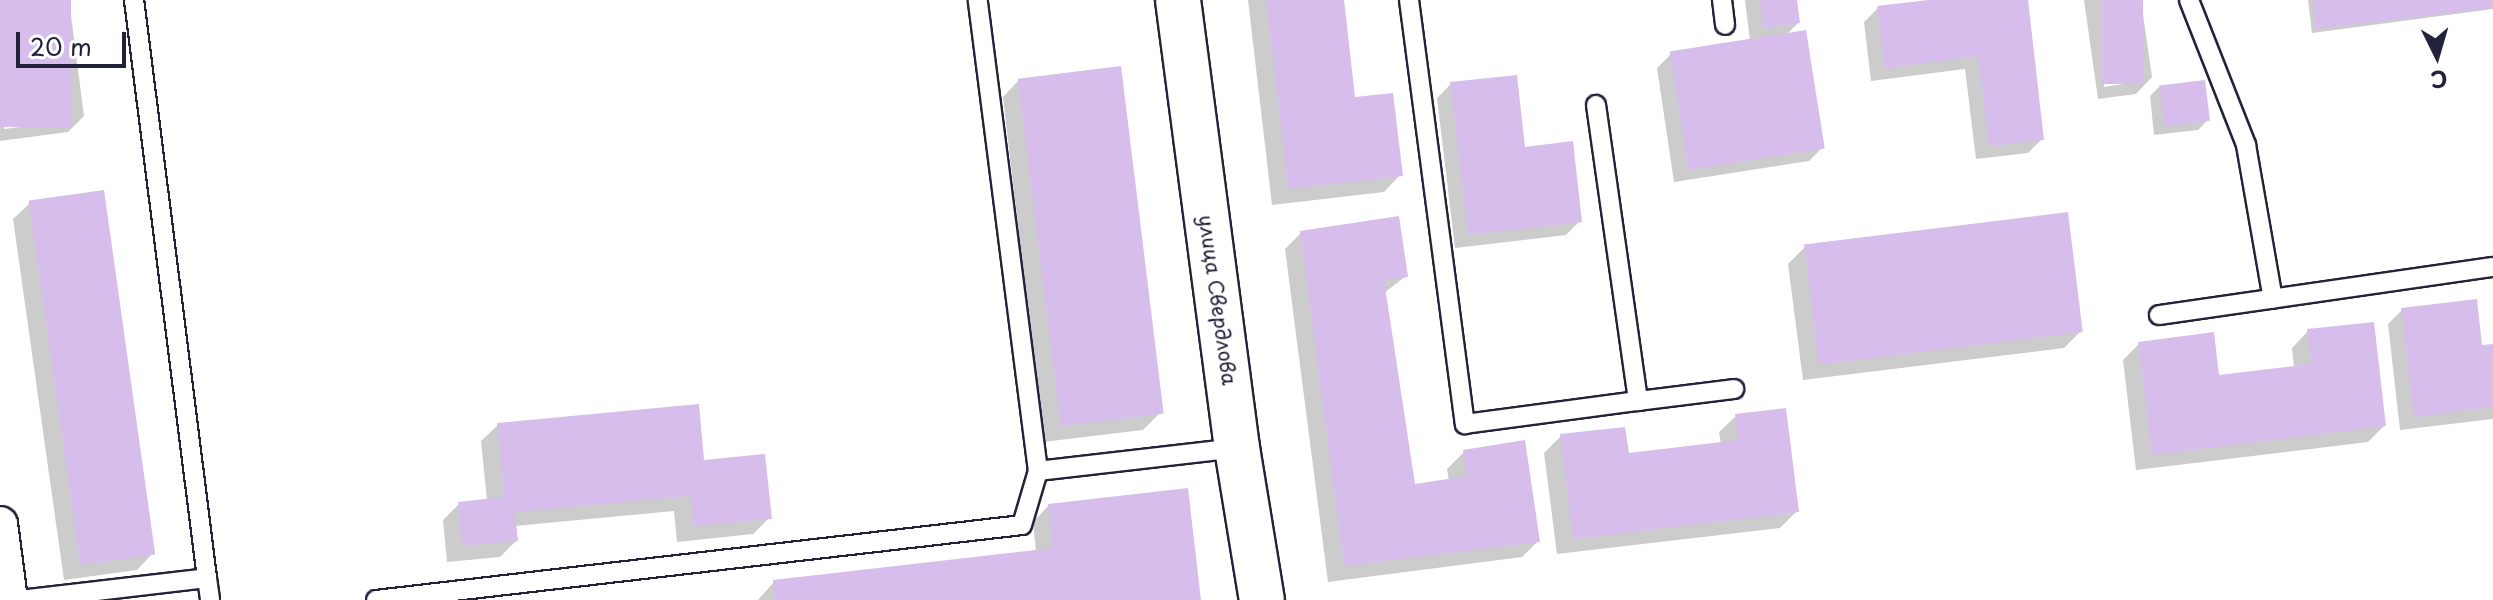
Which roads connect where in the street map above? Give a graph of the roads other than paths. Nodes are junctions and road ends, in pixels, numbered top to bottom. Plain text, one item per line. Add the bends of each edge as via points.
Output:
1 (134, 0) edge
2 (978, 0) edge
3 (1178, 0) edge
4 (1409, 0) edge
5 (1722, 0) edge
6 (2189, 0) edge
7 (1725, 25) dead end
8 (1596, 105) dead end
9 (2493, 267) edge
10 (2273, 299) junction
11 (2159, 315) dead end
12 (1734, 389) dead end
13 (1638, 401) junction
14 (1237, 448) junction
15 (1038, 471) junction
16 (0, 524) edge
17 (207, 578) junction
18 (10, 600) edge
19 (20, 600) edge
20 (210, 600) edge
21 (376, 600) edge
22 (1262, 600) edge

1 - 17 lane
2 - 15 lane
3 - 14 street, улица Свердлова
4 - 13 lane via 1465,424
5 - 7 lane
6 - 10 lane via 2246,145
8 - 13 lane
9 - 10 lane
10 - 11 lane
12 - 13 lane
14 - 15 lane
14 - 22 street, улица Свердлова
15 - 21 lane via 1022,525
16 - 18 street
17 - 19 lane
17 - 20 lane

